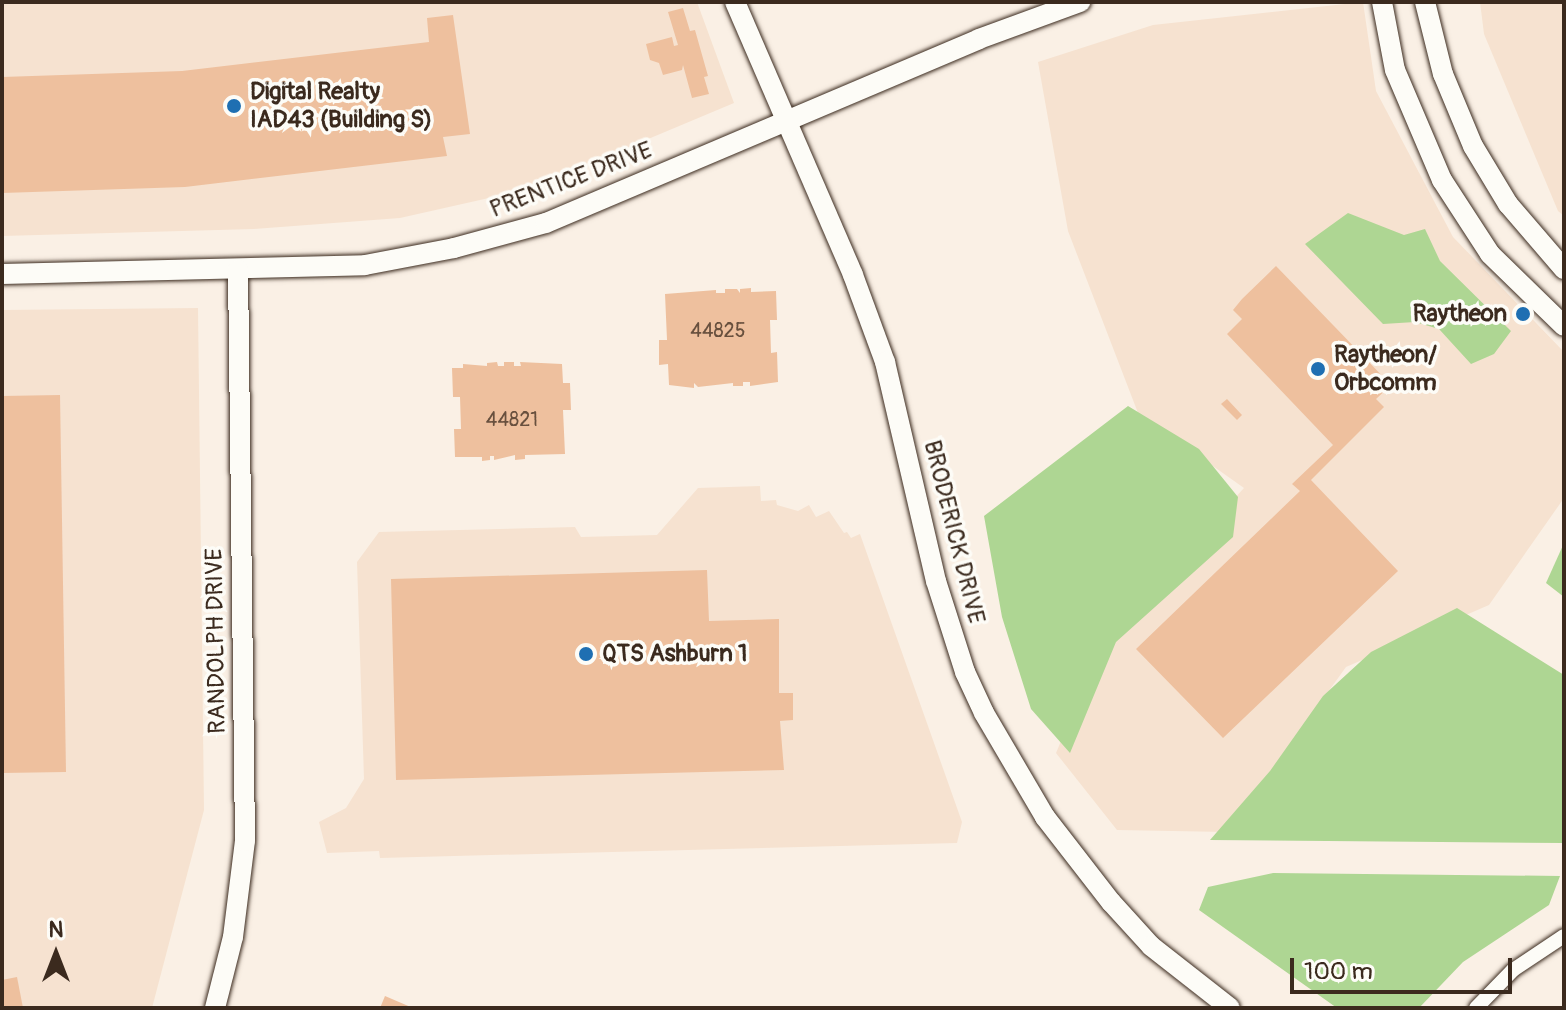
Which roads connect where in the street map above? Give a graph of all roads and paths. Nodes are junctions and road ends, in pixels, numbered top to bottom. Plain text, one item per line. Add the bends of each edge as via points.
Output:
1 (735, 2) edge
2 (1080, 2) edge
3 (1382, 2) edge
4 (1425, 2) edge
5 (786, 122) junction
6 (1564, 269) edge
7 (238, 270) junction
8 (2, 274) edge
9 (1564, 326) edge
10 (1564, 936) edge
11 (215, 1008) edge
12 (1230, 1008) edge
13 (1476, 1008) edge

1 - 5 street, BRODERICK DRIVE
2 - 5 street, PRENTICE DRIVE via 992,33
3 - 9 street via 1395,70 1442,180 1490,254
4 - 6 street via 1443,74 1473,146 1508,204
5 - 7 street, PRENTICE DRIVE via 510,234 365,265
5 - 12 street, BRODERICK DRIVE via 885,362 936,581 984,713 1045,817 1111,902 1151,946
7 - 8 street, PRENTICE DRIVE
7 - 11 street, RANDOLPH DRIVE via 245,841 233,937
10 - 13 street via 1513,970

